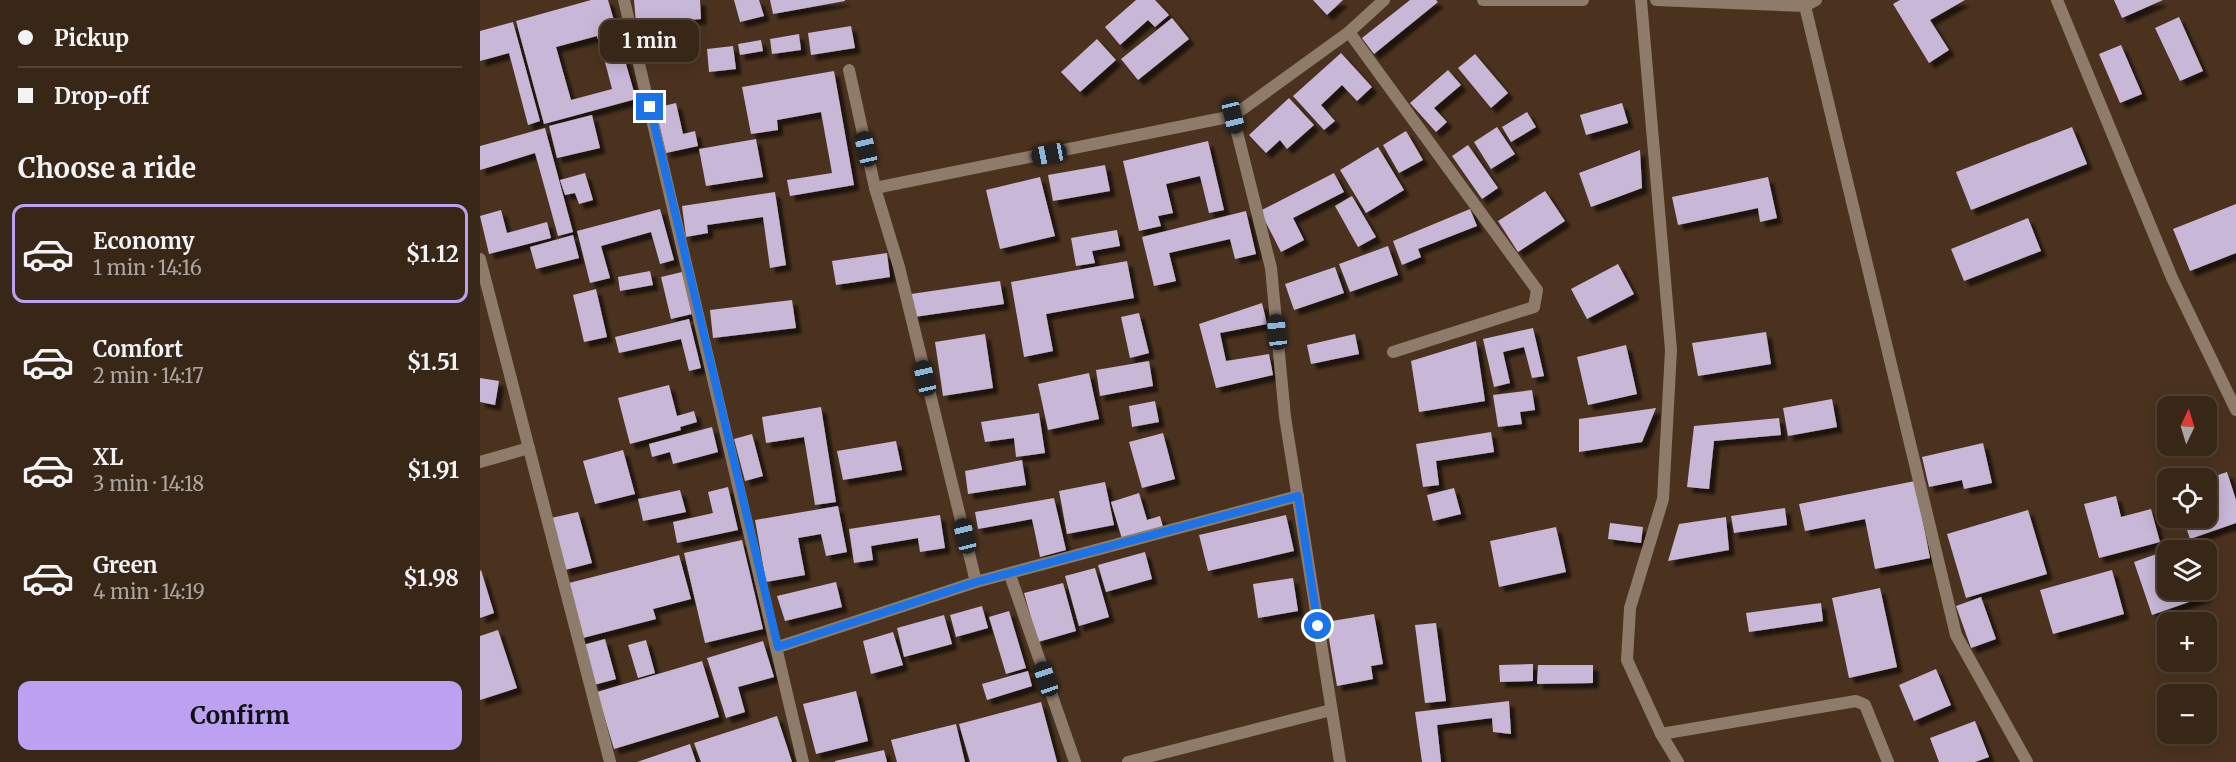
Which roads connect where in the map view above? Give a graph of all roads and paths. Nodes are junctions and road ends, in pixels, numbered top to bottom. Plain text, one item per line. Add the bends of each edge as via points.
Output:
1 (624, 0) edge
2 (1384, 0) edge
3 (1483, 0) edge
4 (1582, 0) edge
5 (1641, 0) edge
6 (1656, 0) edge
7 (2057, 0) edge
8 (1811, 3) edge
9 (1349, 32) junction
10 (849, 70) dead end
11 (1233, 116) junction
12 (875, 188) junction
13 (480, 259) edge
14 (1393, 352) dead end
15 (2236, 410) edge
16 (529, 448) junction
17 (480, 462) edge
18 (1298, 496) junction
19 (1010, 575) junction
20 (976, 582) junction
21 (778, 647) junction
22 (1331, 710) junction
23 (1661, 734) junction
24 (610, 762) edge
25 (803, 762) edge
26 (1075, 762) edge
27 (1128, 762) edge
28 (1340, 762) edge
29 (1678, 762) edge
30 (1888, 762) edge
31 (2027, 762) edge

1 - 21 street
2 - 9 street
3 - 4 street
5 - 23 street via 1671,350 1663,499 1630,608 1627,660
6 - 8 street
7 - 15 street via 2172,278
8 - 31 street via 1956,635
9 - 11 street
9 - 14 street via 1537,290 1534,307
10 - 12 street
11 - 12 street
11 - 18 street via 1271,268 1285,417
12 - 20 street via 899,267
13 - 16 street
16 - 17 street
16 - 24 street
18 - 19 street
18 - 22 street
19 - 20 street
19 - 26 street
20 - 21 street
21 - 25 street
22 - 27 street
22 - 28 street
23 - 29 street
23 - 30 street via 1856,701 1865,705

